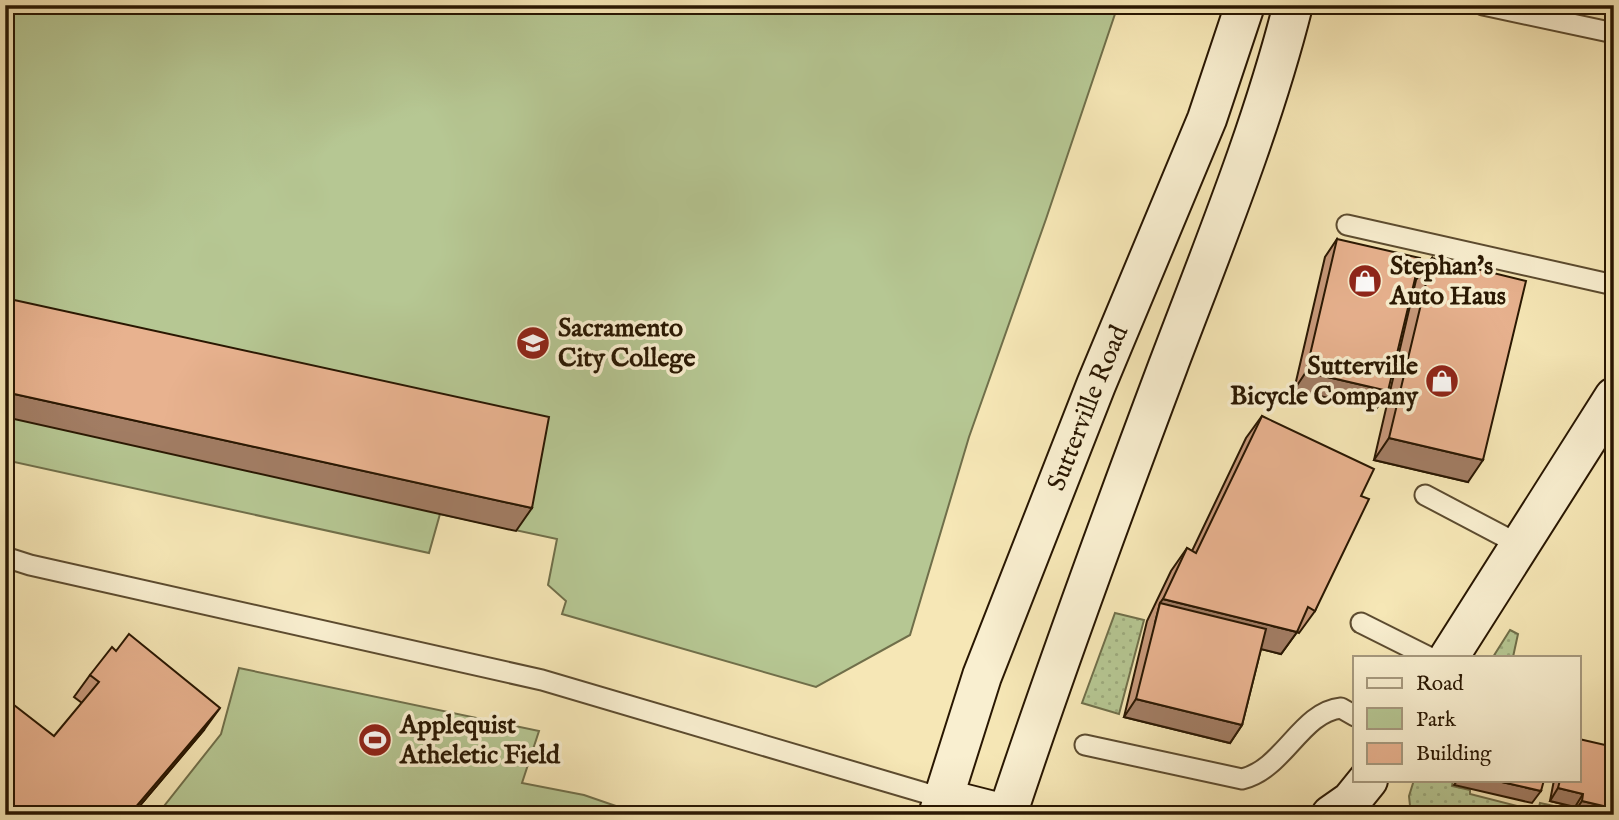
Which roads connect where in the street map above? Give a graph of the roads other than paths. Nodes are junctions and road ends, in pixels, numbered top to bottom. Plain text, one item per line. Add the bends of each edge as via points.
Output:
1 (1245, 5) edge
2 (1293, 5) edge
3 (1483, 5) edge
4 (1614, 33) edge
5 (1346, 225) dead end
6 (1614, 285) edge
7 (1614, 397) edge
8 (1425, 495) dead end
9 (1520, 545) junction
10 (5, 557) edge
11 (1361, 624) dead end
12 (1427, 656) edge
13 (1450, 656) edge
14 (1353, 715) edge
15 (1085, 745) dead end
16 (1366, 782) edge
17 (940, 807) edge
18 (1007, 815) edge
19 (1331, 815) edge

1 - 17 main road, Sutterville Road via 1207,119 982,676
2 - 18 main road via 1227,212 1089,573
3 - 4 lane
5 - 6 lane
7 - 9 main road
8 - 9 lane
9 - 13 main road
10 - 17 lane via 542,680
11 - 12 lane
14 - 15 lane via 1341,708 1322,713 1271,764 1242,779
16 - 19 main road
17 - 18 main road

